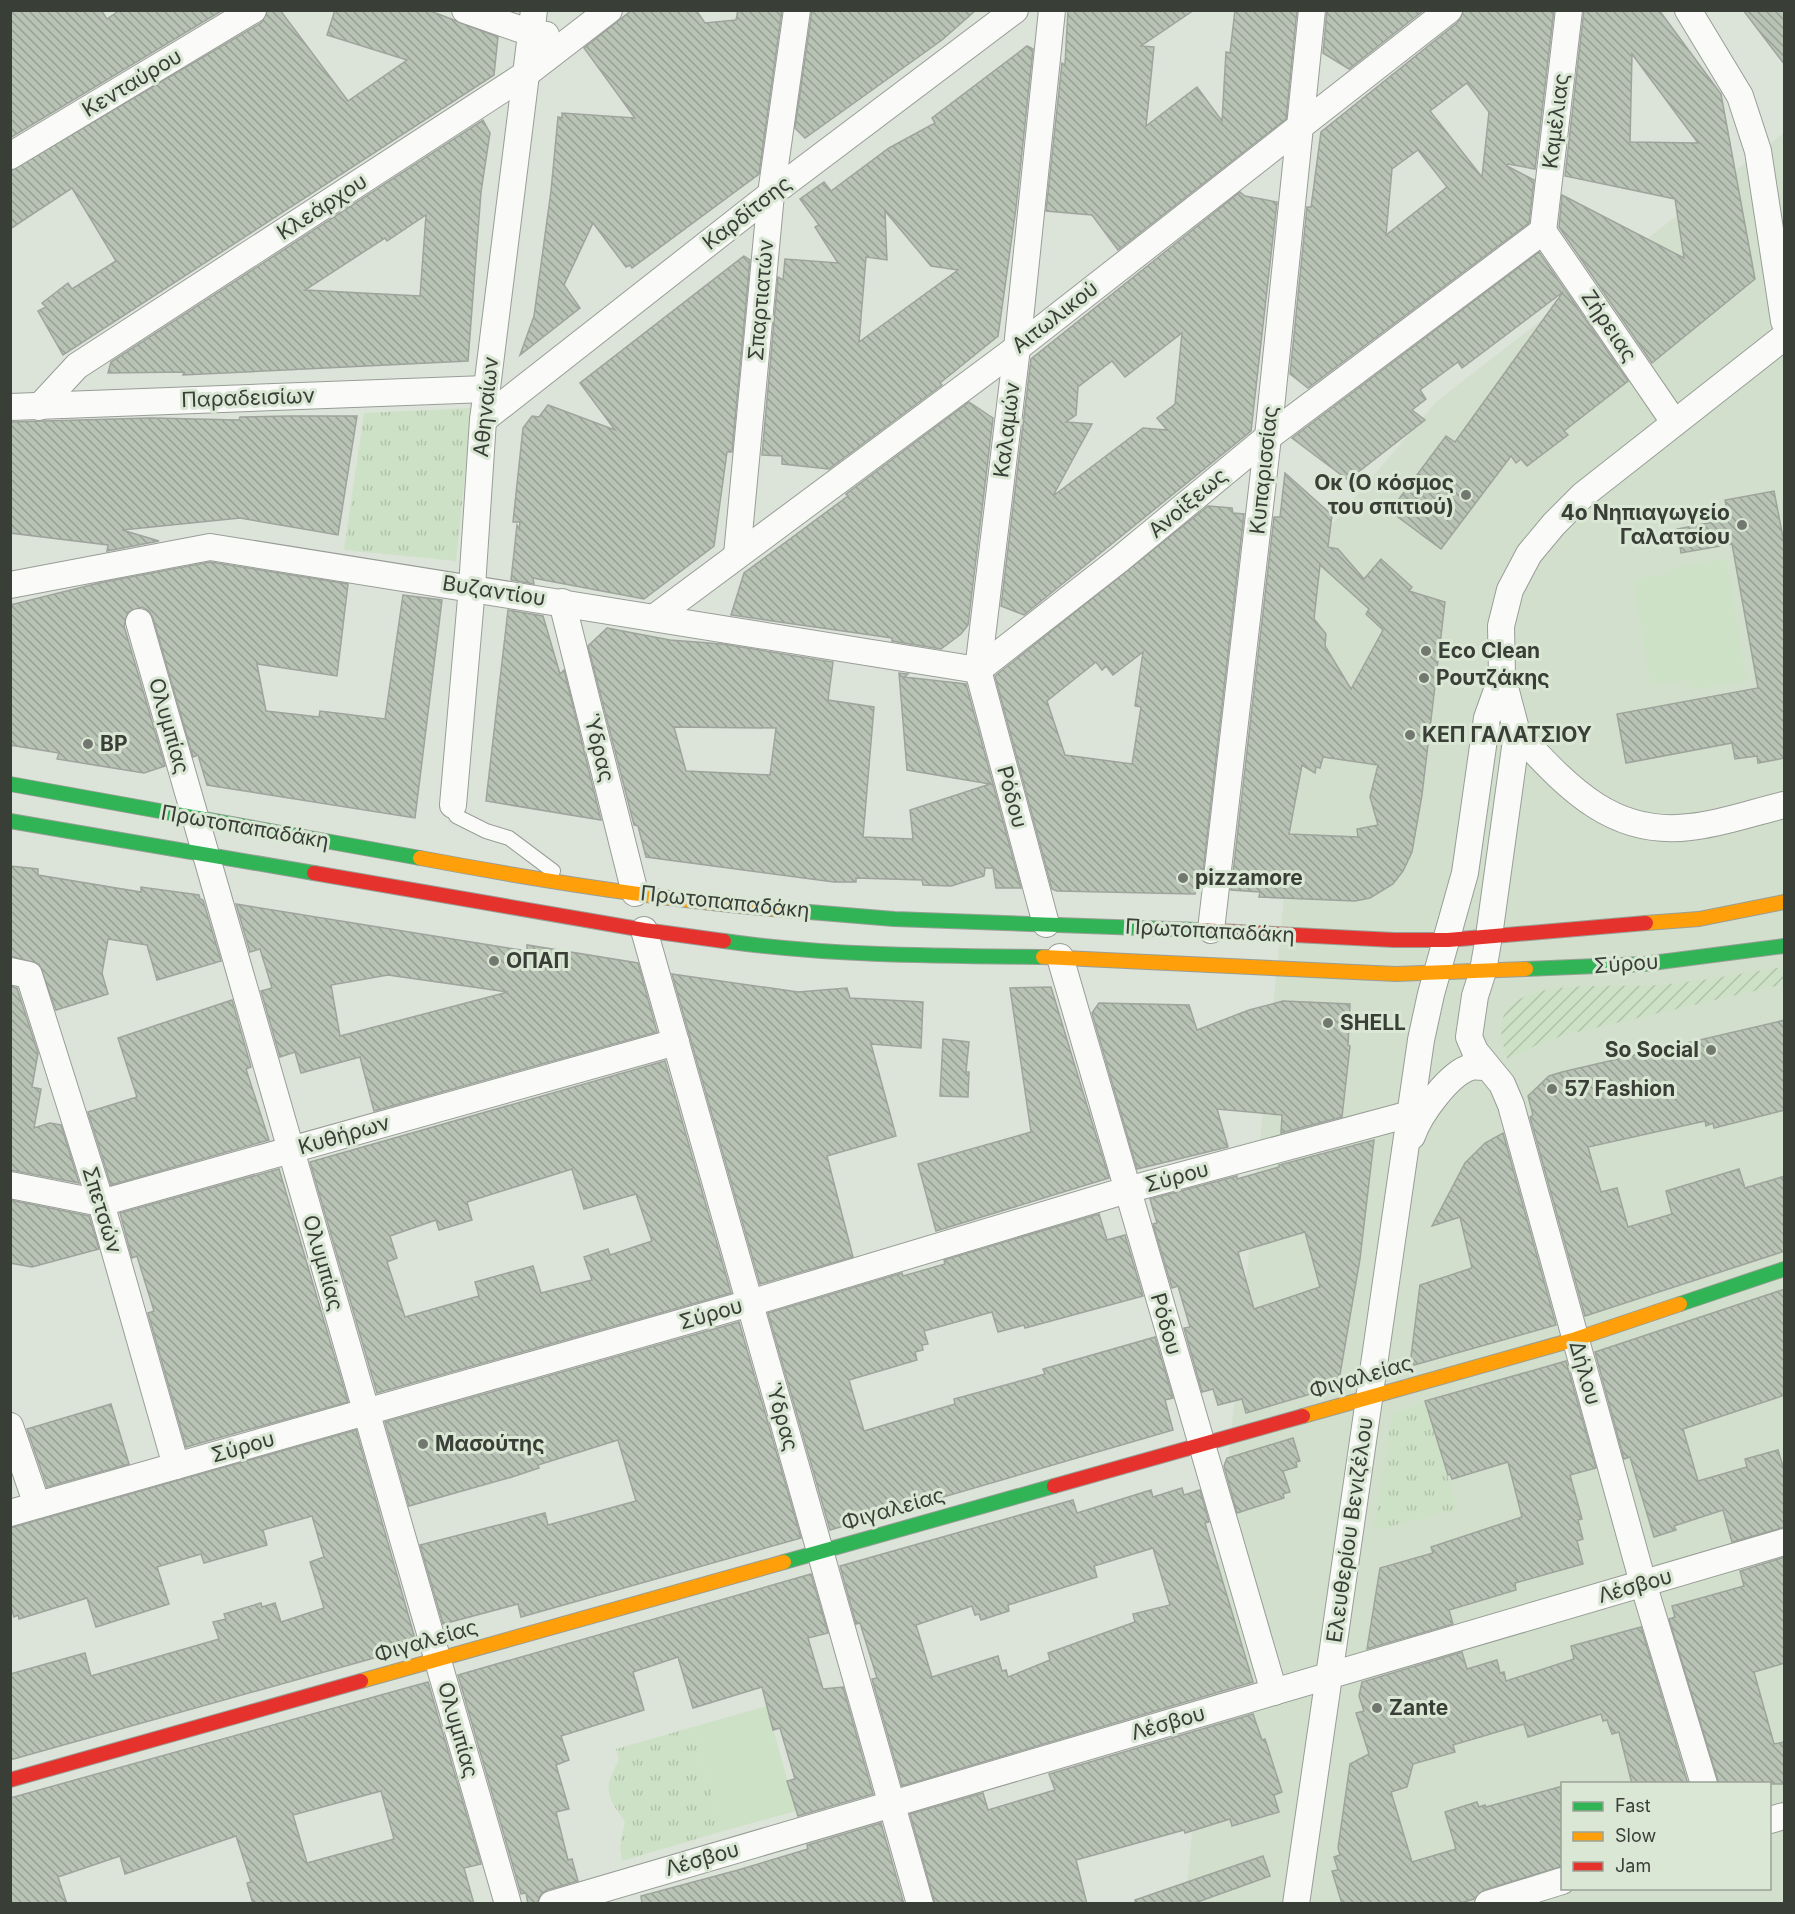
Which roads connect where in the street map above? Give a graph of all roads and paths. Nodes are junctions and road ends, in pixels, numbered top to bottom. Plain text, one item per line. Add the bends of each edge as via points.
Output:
1 (253, 10) edge
2 (465, 10) edge
3 (609, 10) edge
4 (797, 10) edge
5 (1015, 10) edge
6 (1052, 10) edge
7 (1312, 10) edge
8 (1449, 10) edge
9 (1569, 10) edge
10 (1688, 10) edge
11 (532, 22) edge
12 (573, 38) junction
13 (526, 74) junction
14 (1300, 124) junction
15 (10, 156) edge
16 (771, 194) junction
17 (1543, 231) junction
18 (1785, 321) edge
19 (1785, 337) edge
20 (1017, 348) junction
21 (486, 389) junction
22 (10, 407) edge
23 (39, 407) junction
24 (483, 420) junction
25 (1674, 422) junction
26 (1268, 437) junction
27 (737, 555) junction
28 (10, 585) edge
29 (472, 587) junction
30 (562, 602) junction
31 (656, 617) junction
32 (139, 622) dead end
33 (978, 670) junction
34 (1502, 676) junction
35 (1517, 733) junction
36 (10, 784) edge
37 (453, 805) joint
38 (1785, 805) edge
39 (196, 819) junction
40 (10, 821) edge
41 (206, 854) junction
42 (566, 881) junction
43 (635, 893) junction
44 (1785, 902) edge
45 (1046, 924) junction
46 (644, 930) junction
47 (1211, 930) junction
48 (1489, 936) junction
49 (1448, 940) junction
50 (1785, 946) edge
51 (1060, 957) junction
52 (10, 971) edge
53 (1483, 971) junction
54 (1436, 972) junction
55 (676, 1042) junction
56 (1485, 1067) junction
57 (1410, 1114) junction
58 (291, 1150) junction
59 (1404, 1157) junction
60 (10, 1185) edge
61 (1127, 1190) junction
62 (101, 1203) junction
63 (1785, 1269) edge
64 (750, 1303) junction
65 (1575, 1339) junction
66 (1368, 1397) junction
67 (366, 1411) junction
68 (10, 1426) edge
69 (1201, 1444) junction
70 (176, 1466) junction
71 (37, 1505) junction
72 (10, 1513) edge
73 (1785, 1542) edge
74 (820, 1552) junction
75 (1643, 1583) junction
76 (438, 1659) junction
77 (1330, 1675) junction
78 (1274, 1692) junction
79 (10, 1780) edge
80 (1703, 1782) edge
81 (891, 1804) junction
82 (1561, 1882) edge
83 (508, 1904) edge
84 (552, 1904) edge
85 (920, 1904) edge
86 (1296, 1904) edge
87 (1488, 1904) edge

1 - 15 street, Κενταύρου
2 - 11 street
3 - 12 street, Κλεάρχου
4 - 16 street, Σπαρτιατών
5 - 16 street, Καρδίτσης
6 - 20 street, Καλαμών
7 - 14 street, Κυπαρισσίας
8 - 14 street, Αιτωλικού
9 - 17 street, Καμέλιας
10 - 18 street via 1740,96 1758,151
11 - 12 street
11 - 13 street, Αθηναίων
12 - 13 street, Κλεάρχου
13 - 21 street, Αθηναίων
13 - 23 street, Κλεάρχου via 77,366
14 - 20 street, Αιτωλικού
14 - 26 street, Κυπαρισσίας
16 - 24 street, Καρδίτσης
16 - 27 street, Σπαρτιατών
17 - 25 street, Ζήρειας
17 - 26 street, Ανοίξεως
19 - 25 street
20 - 27 street, Αιτωλικού
20 - 33 street, Καλαμών
21 - 23 street, Παραδεισίων
21 - 24 street, Αθηναίων
22 - 23 street, Παραδεισίων
24 - 29 street, Αθηναίων
25 - 34 street via 1583,495 1529,554 1510,590 1501,626
26 - 33 street, Ανοίξεως via 1120,560
26 - 47 street, Κυπαρισσίας
27 - 31 street, Αιτωλικού
28 - 29 street, Βυζαντίου via 210,547
29 - 30 street, Βυζαντίου
29 - 37 street, Αθηναίων
30 - 31 street, Βυζαντίου
30 - 43 street, Ύδρας
31 - 33 street, Βυζαντίου
32 - 39 street, Ολυμπίας
33 - 45 street, Ρόδου
34 - 35 street
34 - 49 street via 1487,718 1465,873
35 - 38 street via 1596,808 1631,823 1658,829 1691,827
35 - 48 street
36 - 39 main road, Πρωτοπαπαδάκη
37 - 42 lane via 456,816 509,838
39 - 41 street, Ολυμπίας
39 - 42 main road, Πρωτοπαπαδάκη
40 - 41 main road, Πρωτοπαπαδάκη
41 - 46 main road, Πρωτοπαπαδάκη
41 - 58 street, Ολυμπίας
42 - 43 main road, Πρωτοπαπαδάκη
43 - 45 main road, Πρωτοπαπαδάκη via 714,904 894,919
44 - 48 main road, Πρωτοπαπαδάκη via 1699,919
45 - 47 main road, Πρωτοπαπαδάκη
46 - 51 main road, Πρωτοπαπαδάκη via 782,949 897,956
46 - 55 street, Ύδρας
47 - 49 main road, Πρωτοπαπαδάκη
48 - 49 main road, Πρωτοπαπαδάκη
48 - 53 street
49 - 54 street
50 - 53 main road, Σύρου via 1644,964
51 - 54 main road, Πρωτοπαπαδάκη via 1396,974
51 - 61 street, Ρόδου
52 - 62 street, Σπετσών via 29,975
53 - 54 main road, Πρωτοπαπαδάκη
53 - 56 street, Δήλου via 1469,1037
54 - 57 street, Ελευθερίου Βενιζέλου
55 - 58 street, Κυθήρων
55 - 64 street, Ύδρας
56 - 59 street, Ελευθερίου Βενιζέλου via 1472,1066 1443,1087 1414,1130
56 - 65 street, Δήλου via 1502,1084 1543,1187
57 - 59 street, Ελευθερίου Βενιζέλου
57 - 61 street, Σύρου
58 - 62 street, Κυθήρων
58 - 67 street, Ολυμπίας
59 - 66 street, Ελευθερίου Βενιζέλου
60 - 62 street, Κυθήρων
61 - 64 street, Σύρου
61 - 69 street, Ρόδου
62 - 70 street, Σπετσών
63 - 65 main road, Φιγαλείας
64 - 67 street, Σύρου
64 - 74 street, Ύδρας
65 - 66 main road, Φιγαλείας
65 - 75 street, Δήλου
66 - 69 main road, Φιγαλείας
66 - 77 street, Ελευθερίου Βενιζέλου
67 - 70 street, Σύρου
67 - 76 street, Ολυμπίας
68 - 71 street
69 - 74 main road, Φιγαλείας
69 - 78 street, Ρόδου
70 - 71 street, Σύρου
71 - 72 street, Σύρου
73 - 75 street, Λέσβου
74 - 76 main road, Φιγαλείας
74 - 81 street, Ύδρας
75 - 77 street, Λέσβου
75 - 80 street, Δήλου
76 - 79 main road, Φιγαλείας
76 - 83 street, Ολυμπίας
77 - 78 street, Λέσβου
77 - 86 street, Ελευθερίου Βενιζέλου
78 - 81 street, Λέσβου
81 - 84 street, Λέσβου
81 - 85 street, Ύδρας
82 - 87 street

